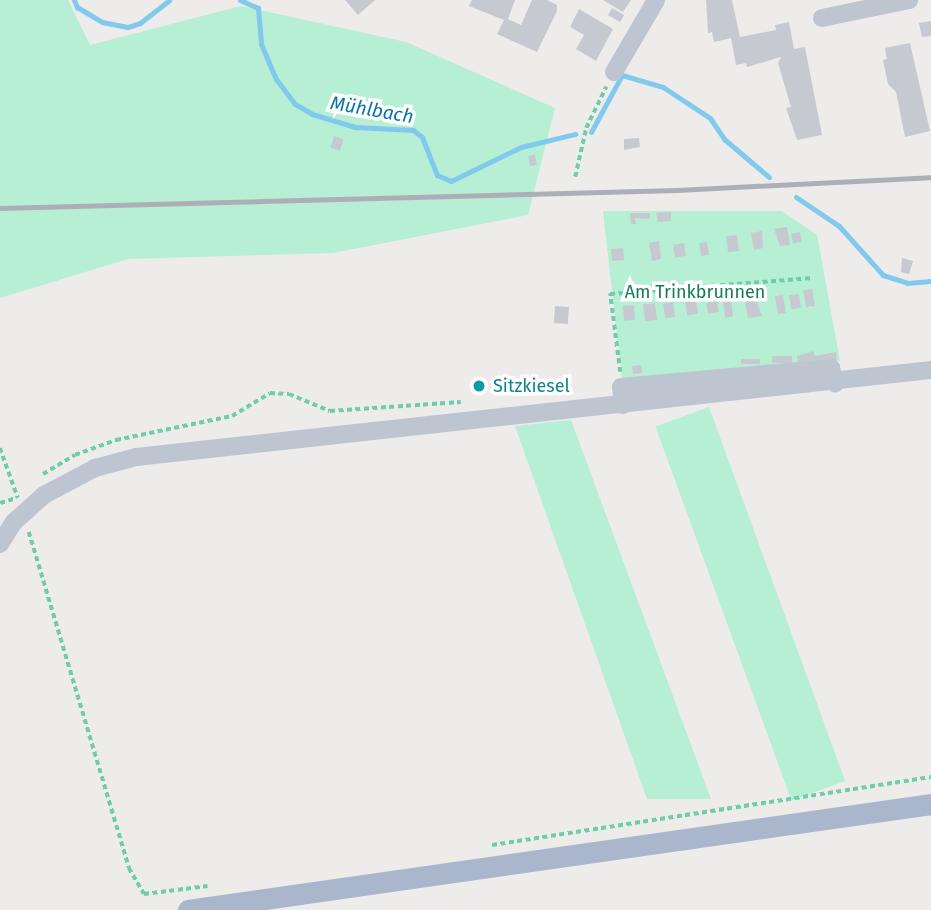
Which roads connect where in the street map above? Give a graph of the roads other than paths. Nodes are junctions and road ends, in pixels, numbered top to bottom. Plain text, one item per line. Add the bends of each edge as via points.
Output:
1 (656, 0) edge
2 (909, 0) edge
3 (822, 18) dead end
4 (614, 72) road end
5 (931, 370) edge
6 (0, 544) edge
7 (931, 804) edge
8 (188, 910) edge

1 - 4 street
2 - 3 street
5 - 6 street via 622,396 136,457 69,480 21,505
7 - 8 main road

